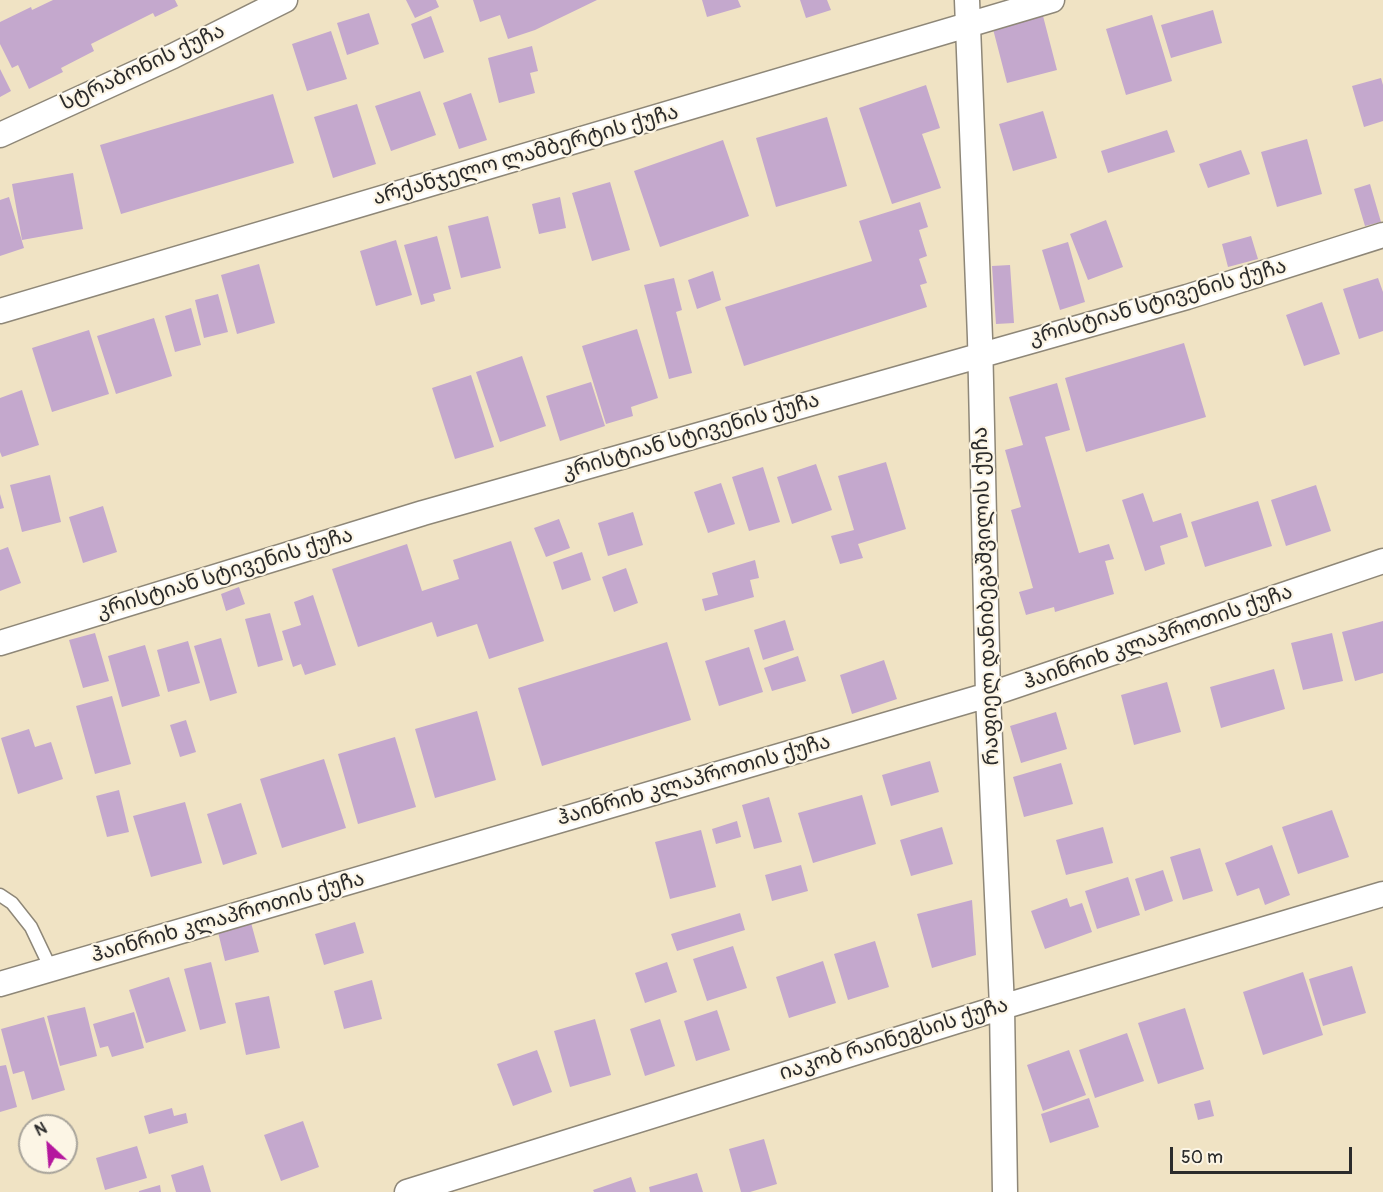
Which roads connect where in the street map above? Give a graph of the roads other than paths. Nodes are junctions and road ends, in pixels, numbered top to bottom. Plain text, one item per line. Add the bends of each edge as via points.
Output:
1 (285, 0) edge
2 (967, 0) edge
3 (1052, 0) edge
4 (968, 26) junction
5 (0, 135) edge
6 (1383, 235) edge
7 (0, 311) edge
8 (981, 355) junction
9 (1383, 561) edge
10 (0, 644) edge
11 (988, 695) junction
12 (1383, 894) edge
13 (0, 895) edge
14 (51, 969) junction
15 (0, 984) edge
16 (1002, 1006) junction
17 (407, 1192) edge
18 (1005, 1192) edge

1 - 5 street, სტრაბონის ქუჩა
2 - 4 street, რაფიელ დანიბეგაშვილის ქუჩა
3 - 4 street, არქანჯელო ლამბერტის ქუჩა
4 - 7 street, არქანჯელო ლამბერტის ქუჩა
4 - 8 street, რაფიელ დანიბეგაშვილის ქუჩა
6 - 8 street, კრისტიან სტივენის ქუჩა via 1188,297
8 - 10 street, კრისტიან სტივენის ქუჩა via 423,513
8 - 11 street, რაფიელ დანიბეგაშვილის ქუჩა
9 - 11 street, ჰაინრიხ კლაპროთის ქუჩა
11 - 14 street, ჰაინრიხ კლაპროთის ქუჩა
11 - 16 street, რაფიელ დანიბეგაშვილის ქუჩა
12 - 16 street, იაკობ რაინეგსის ქუჩა
13 - 14 lane via 12,903 31,927
14 - 15 street, ჰაინრიხ კლაპროთის ქუჩა
16 - 17 street, იაკობ რაინეგსის ქუჩა
16 - 18 street, რაფიელ დანიბეგაშვილის ქუჩა

